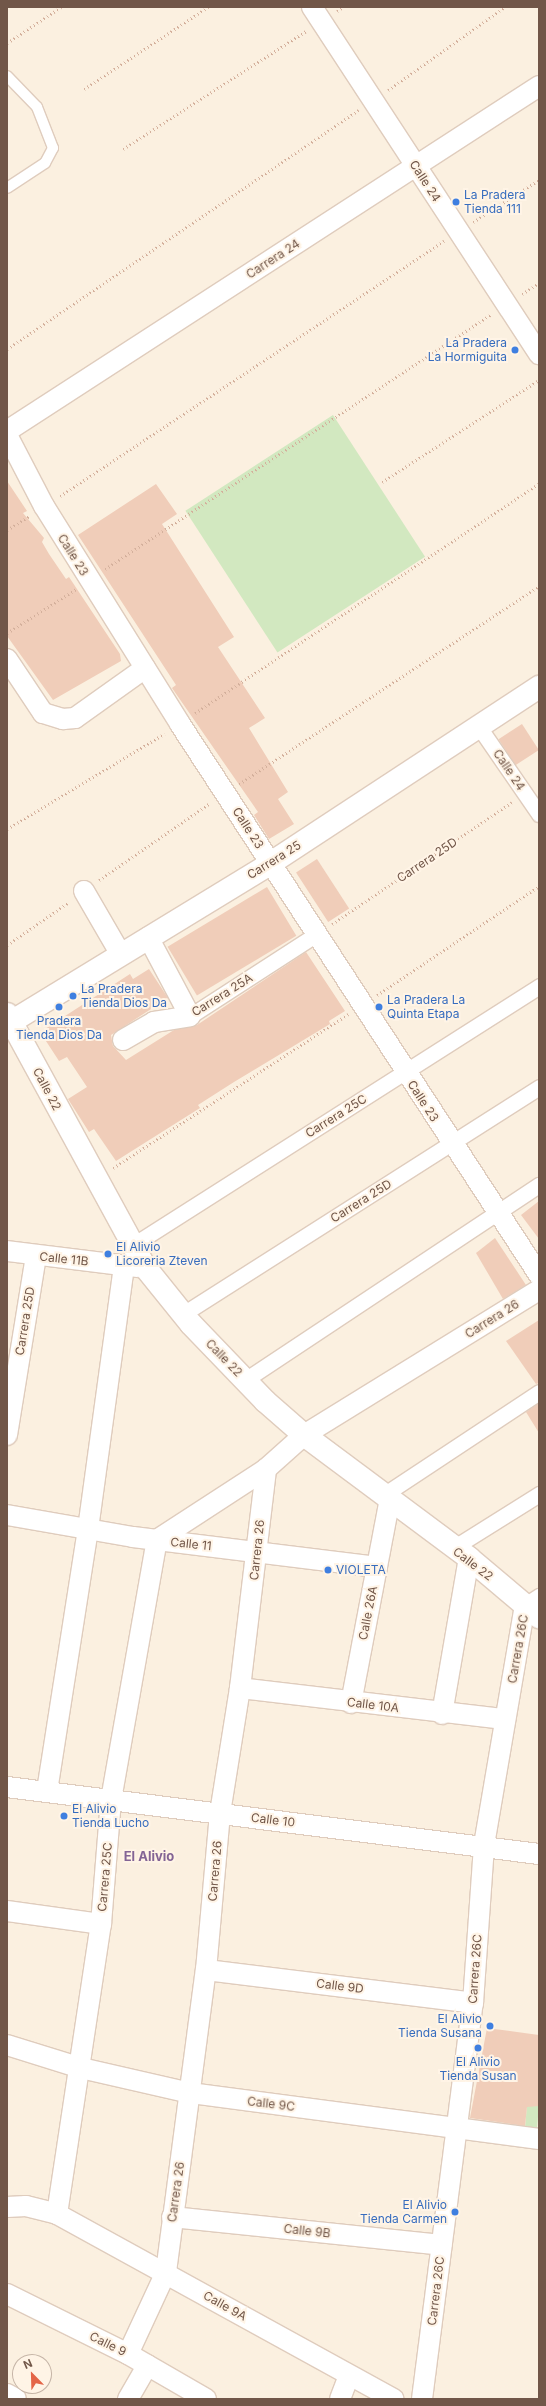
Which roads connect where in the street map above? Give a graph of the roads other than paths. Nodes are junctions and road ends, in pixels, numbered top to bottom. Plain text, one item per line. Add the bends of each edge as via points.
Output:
1 (316, 14) edge
2 (7, 76) edge
3 (539, 86) edge
4 (416, 167) junction
5 (7, 188) edge
6 (539, 354) edge
7 (7, 431) edge
8 (7, 435) edge
9 (7, 659) edge
10 (145, 668) junction
11 (539, 687) edge
12 (479, 727) junction
13 (539, 814) edge
14 (271, 864) junction
15 (84, 891) road end
16 (315, 935) junction
17 (148, 937) junction
18 (120, 954) junction
19 (539, 986) edge
20 (190, 1016) junction
21 (8, 1022) edge
22 (123, 1040) dead end
23 (404, 1073) junction
24 (539, 1087) edge
25 (451, 1144) junction
26 (539, 1185) edge
27 (496, 1212) junction
28 (133, 1245) junction
29 (7, 1251) edge
30 (36, 1256) junction
31 (135, 1266) junction
32 (539, 1275) edge
33 (539, 1290) edge
34 (183, 1314) junction
35 (245, 1380) junction
36 (539, 1392) edge
37 (7, 1435) edge
38 (304, 1435) junction
39 (266, 1469) junction
40 (539, 1494) edge
41 (386, 1498) junction
42 (7, 1515) edge
43 (88, 1529) junction
44 (157, 1540) junction
45 (258, 1551) junction
46 (461, 1553) junction
47 (377, 1567) junction
48 (534, 1606) edge
49 (240, 1688) junction
50 (351, 1703) junction
51 (442, 1714) junction
52 (505, 1719) junction
53 (7, 1787) edge
54 (47, 1791) junction
55 (111, 1800) junction
56 (220, 1813) junction
57 (484, 1845) junction
58 (539, 1854) edge
59 (7, 1911) edge
60 (101, 1924) junction
61 (206, 1970) junction
62 (473, 2003) junction
63 (7, 2045) edge
64 (81, 2068) junction
65 (190, 2093) junction
66 (456, 2128) junction
67 (539, 2139) edge
68 (7, 2207) edge
69 (58, 2214) junction
70 (172, 2217) junction
71 (442, 2245) junction
72 (166, 2272) junction
73 (7, 2294) edge
74 (128, 2354) junction
75 (148, 2365) junction
76 (350, 2376) junction
77 (7, 2394) edge
78 (16, 2399) edge
79 (128, 2399) edge
80 (206, 2399) edge
81 (340, 2399) edge
82 (393, 2399) edge
83 (422, 2399) edge

1 - 4 street, Calle 24
2 - 5 lane via 37,107 53,148 45,162
3 - 4 street, Carrera 24
4 - 6 street, Calle 24
4 - 7 street, Carrera 24
8 - 10 street, Calle 23 via 44,506
9 - 10 street via 43,713 63,719 75,718
10 - 14 street, Calle 23
11 - 12 street, Carrera 25
12 - 13 street, Calle 24
12 - 14 street, Carrera 25
14 - 16 street, Calle 23
14 - 17 street, Carrera 25
15 - 18 street
16 - 20 street, Carrera 25A
16 - 23 street, Calle 23
17 - 18 street, Carrera 25
17 - 20 street
18 - 21 street, Carrera 25
19 - 23 street, Carrera 25C
20 - 22 street, Carrera 25A via 154,1022
21 - 28 street, Calle 22
23 - 25 street, Calle 23
23 - 28 street, Carrera 25C
24 - 25 street, Carrera 25D
25 - 27 street, Calle 23
25 - 34 street, Carrera 25D
26 - 27 street
27 - 32 street, Calle 23
27 - 35 street
28 - 31 street, Calle 22
29 - 30 street, Calle 11B
30 - 31 street, Calle 11B
30 - 37 street, Carrera 25D
31 - 34 street, Calle 22
31 - 43 street
33 - 38 street, Carrera 26
34 - 35 street, Calle 22
35 - 38 street, Calle 22
36 - 41 street
38 - 39 street, Carrera 26
38 - 41 street, Calle 22
39 - 44 street, Carrera 26
39 - 45 street, Carrera 26
40 - 46 street
41 - 46 street, Calle 22
41 - 47 street, Calle 26A
42 - 43 street, Calle 11
43 - 44 street, Calle 11
43 - 54 street
44 - 45 street, Calle 11
44 - 55 street, Carrera 25C
45 - 47 street, Calle 11
45 - 49 street, Carrera 26
46 - 48 street, Calle 22
46 - 51 street
47 - 50 street, Calle 26A
48 - 52 street, Carrera 26C
49 - 50 street, Calle 10A
49 - 56 street, Carrera 26
50 - 51 street, Calle 10A
51 - 52 street, Calle 10A
52 - 57 street, Carrera 26C
53 - 54 street, Calle 10
54 - 55 street, Calle 10
55 - 56 street, Calle 10
55 - 60 street, Carrera 25C
56 - 57 street, Calle 10
56 - 61 street, Carrera 26
57 - 58 street, Calle 10
57 - 62 street, Carrera 26C
59 - 60 street
60 - 64 street, Carrera 25C
61 - 62 street, Calle 9D
61 - 65 street, Carrera 26
62 - 66 street, Carrera 26C
63 - 64 street, Calle 9C
64 - 65 street, Calle 9C
64 - 69 street, Carrera 25C
65 - 66 street, Calle 9C
65 - 70 street, Carrera 26
66 - 67 street, Calle 9C
66 - 71 street, Carrera 26C
68 - 69 street via 26,2206
69 - 72 street, Calle 9A
70 - 71 street, Calle 9B
70 - 72 street, Carrera 26
71 - 83 street, Carrera 26C
72 - 74 street
72 - 76 street, Calle 9A
73 - 74 street, Calle 9
74 - 75 street, Calle 9
75 - 79 street
75 - 80 street, Calle 9
76 - 81 street
76 - 82 street, Calle 9A
77 - 78 street

